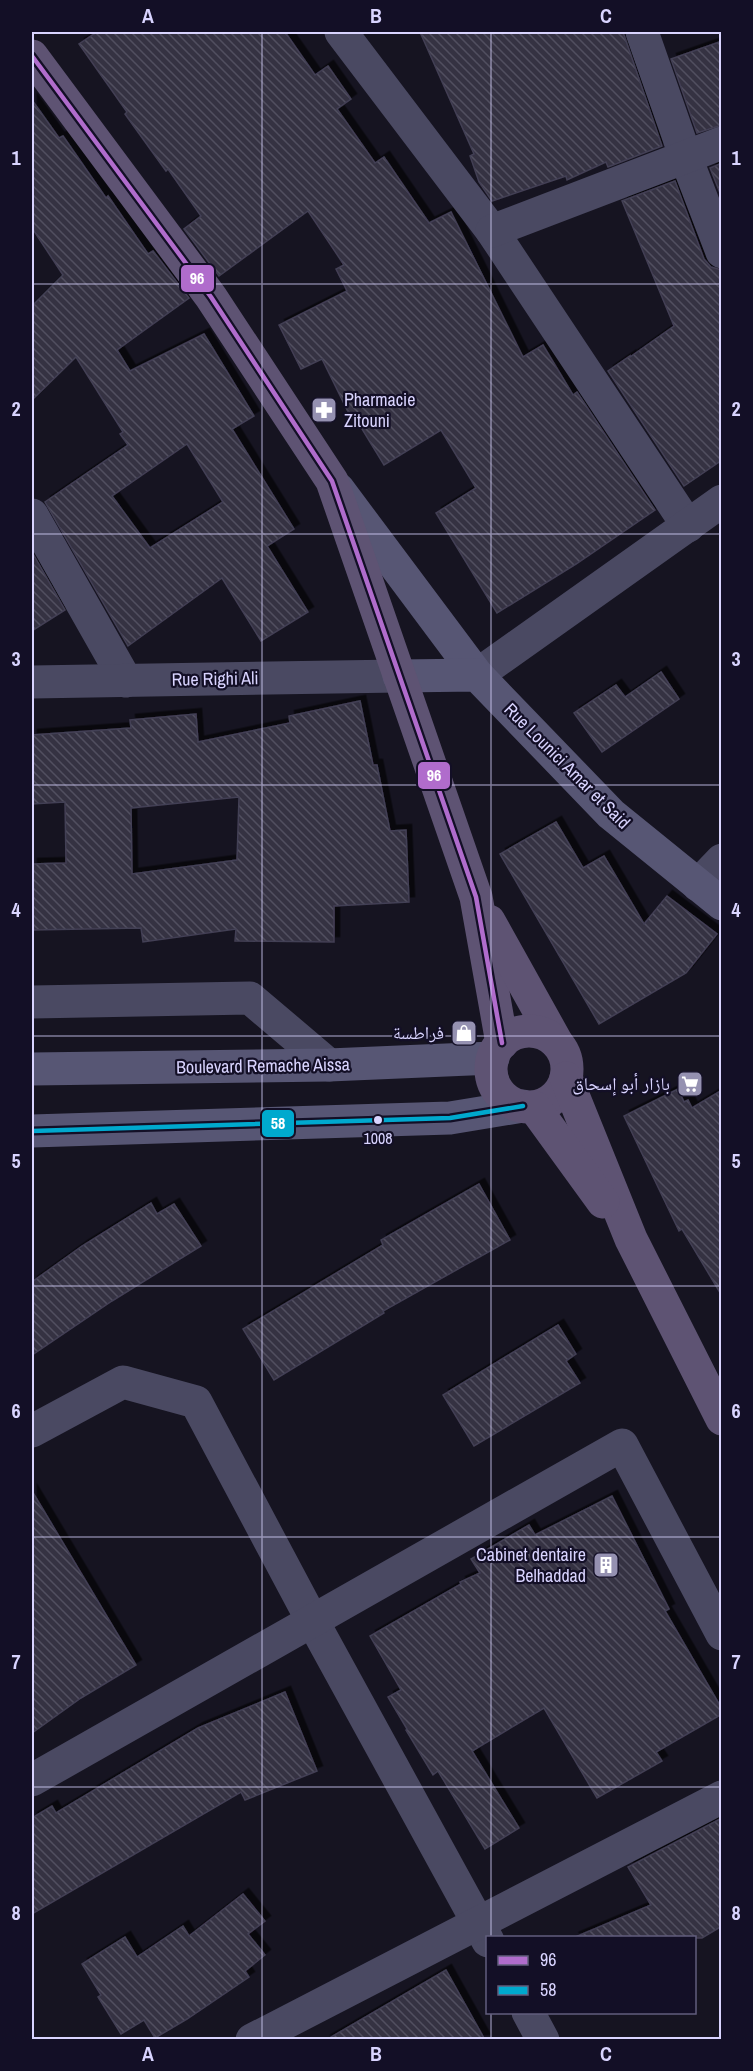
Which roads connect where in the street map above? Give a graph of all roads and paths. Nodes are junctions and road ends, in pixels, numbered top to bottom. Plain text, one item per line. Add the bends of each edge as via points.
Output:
1 (341, 32) edge
2 (642, 32) edge
3 (32, 56) edge
4 (722, 143) edge
5 (686, 158) junction
6 (492, 231) junction
7 (722, 252) edge
8 (332, 481) junction
9 (722, 501) edge
10 (32, 514) edge
11 (688, 526) junction
12 (477, 675) junction
13 (399, 676) junction
14 (126, 681) junction
15 (32, 682) edge
16 (722, 860) edge
17 (710, 895) edge
18 (476, 897) junction
19 (32, 1002) edge
20 (556, 1042) junction
21 (498, 1050) junction
22 (329, 1065) junction
23 (32, 1069) edge
24 (566, 1078) junction
25 (529, 1106) junction
26 (32, 1131) edge
27 (631, 1239) junction
28 (722, 1419) edge
29 (32, 1431) edge
30 (312, 1620) junction
31 (722, 1634) edge
32 (32, 1780) edge
33 (722, 1797) edge
34 (482, 1932) edge
35 (529, 2014) edge
36 (252, 2040) edge
37 (543, 2040) edge

1 - 6 street
2 - 5 street
3 - 8 main road via 211,297
4 - 5 street
5 - 6 street
5 - 7 street
6 - 11 street
8 - 12 main road, Rue Lounici Amar et Said
8 - 13 main road
9 - 11 street
10 - 14 street
11 - 12 street
12 - 13 main road
12 - 17 main road, Rue Lounici Amar et Said via 611,814
13 - 14 street, Rue Righi Ali
13 - 18 main road
14 - 15 street, Rue Righi Ali
16 - 17 street
18 - 20 main road
18 - 21 main road
19 - 22 street via 249,998
20 - 21 main road via 536,1031 524,1031 512,1035
20 - 24 main road via 564,1053
21 - 22 main road, Boulevard Remache Aissa
21 - 25 main road via 492,1075 496,1087 512,1103
22 - 23 main road, Boulevard Remache Aissa
24 - 25 main road via 555,1097 545,1104
24 - 27 main road
25 - 26 main road via 450,1118
25 - 27 main road
27 - 28 main road
29 - 30 street via 123,1382 196,1402
30 - 31 street via 622,1445
30 - 32 street
30 - 34 street
33 - 34 street
34 - 36 street
35 - 37 street

